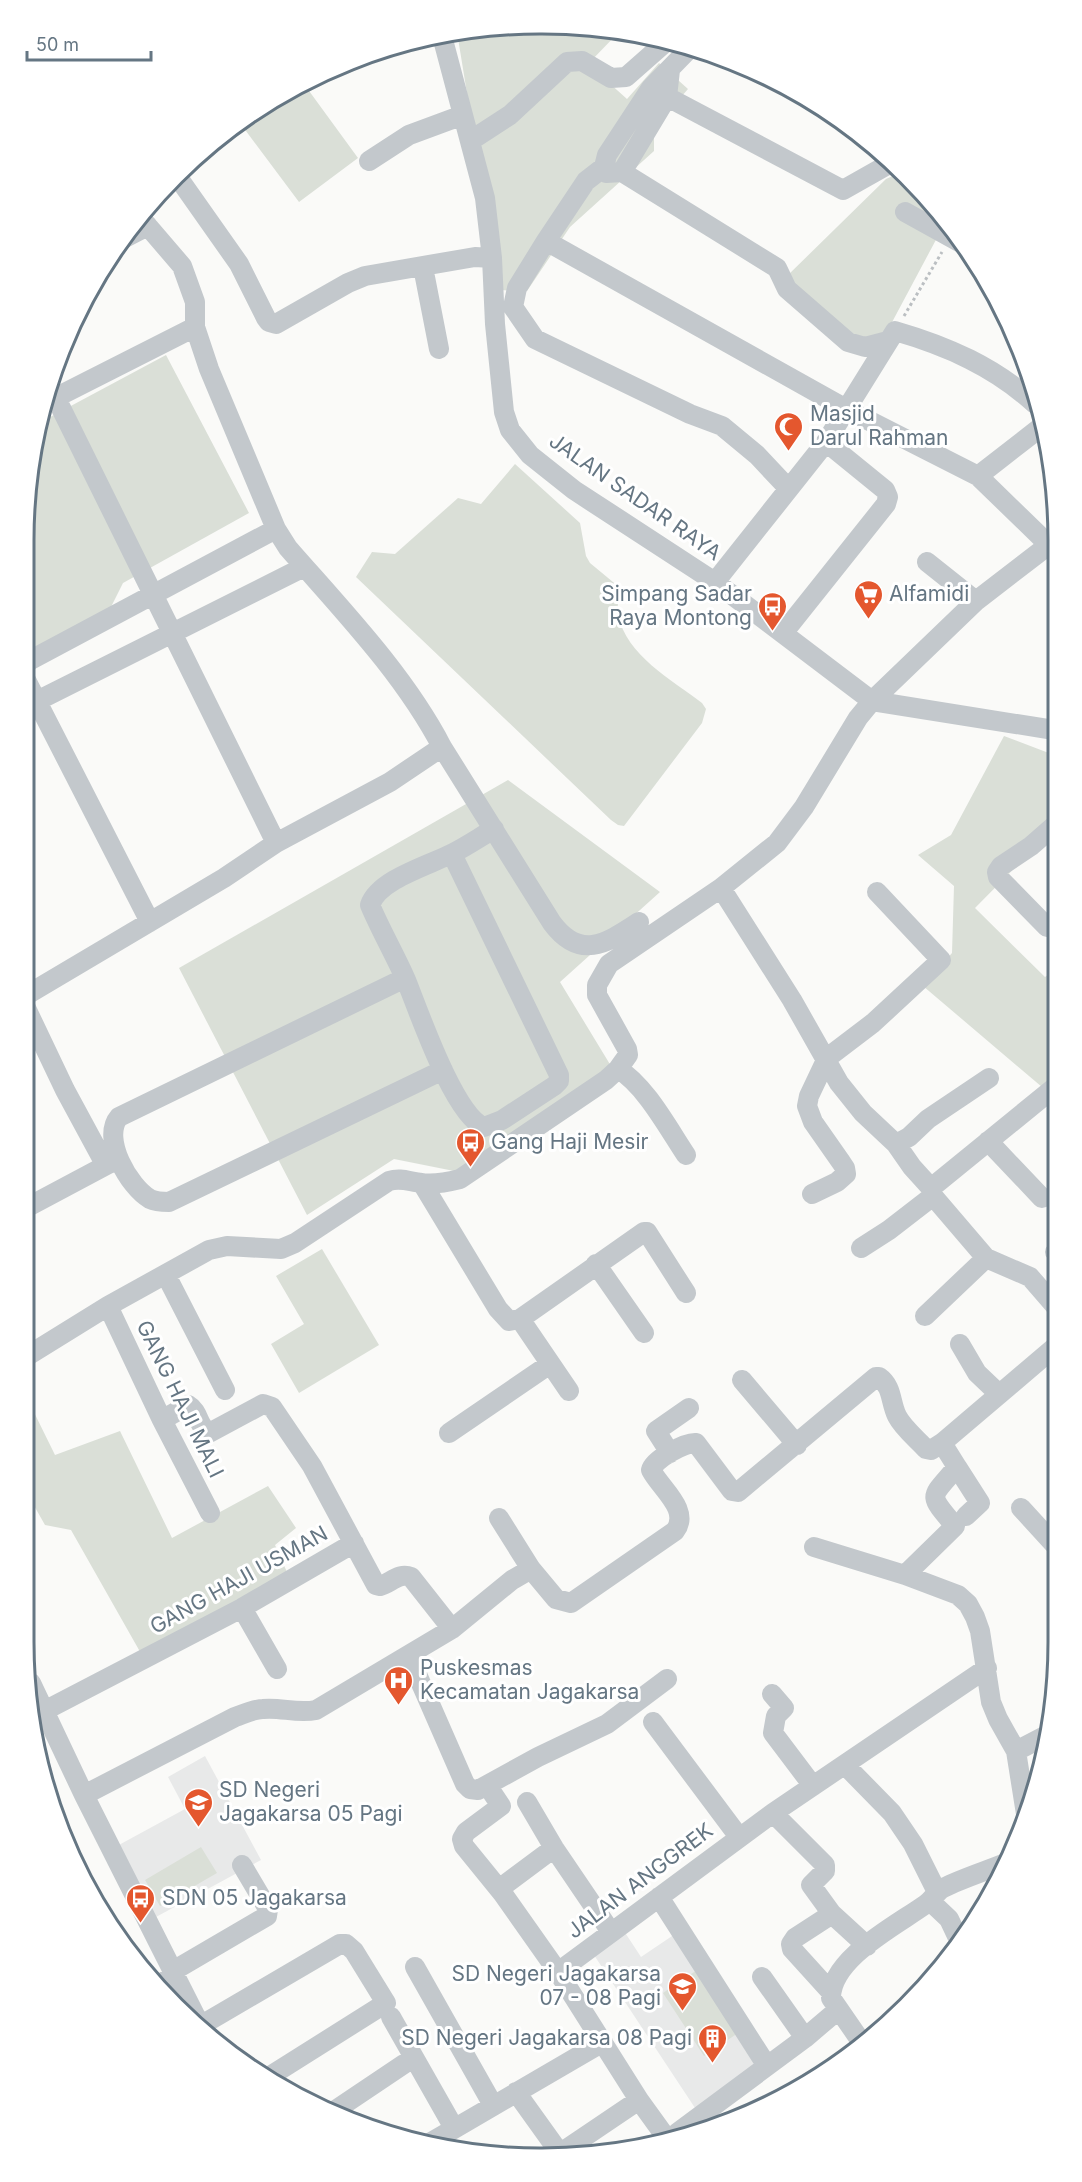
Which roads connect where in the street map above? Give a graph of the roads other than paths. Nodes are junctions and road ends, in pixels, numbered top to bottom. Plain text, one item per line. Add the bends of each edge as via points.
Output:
1 (447, 43) edge
2 (658, 49) edge
3 (683, 55) edge
4 (659, 93) junction
5 (463, 115) junction
6 (470, 141) junction
7 (369, 161) dead end
8 (883, 167) edge
9 (613, 170) junction
10 (182, 184) edge
11 (905, 212) dead end
12 (146, 224) edge
13 (940, 230) edge
14 (546, 241) junction
15 (492, 258) junction
16 (423, 267) junction
17 (513, 307) junction
18 (495, 324) junction
19 (195, 327) junction
20 (891, 336) junction
21 (439, 349) dead end
22 (1026, 395) edge
23 (55, 398) edge
24 (53, 408) edge
25 (848, 410) junction
26 (1035, 431) edge
27 (826, 442) junction
28 (978, 476) junction
29 (788, 488) junction
30 (276, 529) junction
31 (1048, 540) edge
32 (1048, 545) edge
33 (927, 562) dead end
34 (304, 567) junction
35 (715, 582) junction
36 (154, 594) junction
37 (976, 601) junction
38 (784, 632) junction
39 (173, 633) junction
40 (34, 658) edge
41 (872, 701) junction
42 (34, 702) edge
43 (34, 709) edge
44 (1048, 729) edge
45 (442, 747) junction
46 (494, 829) junction
47 (1048, 831) edge
48 (276, 843) junction
49 (452, 854) junction
50 (722, 888) junction
51 (877, 892) dead end
52 (150, 922) junction
53 (639, 922) dead end
54 (1047, 927) dead end
55 (405, 978) junction
56 (34, 991) edge
57 (34, 1025) edge
58 (827, 1058) junction
59 (443, 1070) junction
60 (618, 1070) junction
61 (989, 1078) dead end
62 (1048, 1093) edge
63 (988, 1142) junction
64 (896, 1144) junction
65 (686, 1155) dead end
66 (112, 1162) junction
67 (422, 1184) junction
68 (932, 1192) junction
69 (812, 1194) dead end
70 (1042, 1198) dead end
71 (34, 1204) edge
72 (861, 1248) dead end
73 (986, 1258) junction
74 (596, 1264) junction
75 (166, 1275) junction
76 (686, 1293) dead end
77 (1048, 1298) edge
78 (108, 1306) junction
79 (925, 1316) dead end
80 (520, 1319) junction
81 (644, 1333) dead end
82 (960, 1344) dead end
83 (34, 1352) edge
84 (1048, 1353) edge
85 (550, 1364) junction
86 (742, 1380) dead end
87 (225, 1390) dead end
88 (569, 1391) dead end
89 (999, 1394) junction
90 (689, 1408) dead end
91 (162, 1420) junction
92 (448, 1433) dead end
93 (942, 1443) junction
94 (797, 1445) junction
95 (670, 1454) junction
96 (957, 1467) junction
97 (1021, 1508) dead end
98 (210, 1513) dead end
99 (966, 1516) dead end
100 (499, 1518) dead end
101 (1048, 1538) edge
102 (354, 1543) junction
103 (814, 1546) dead end
104 (531, 1569) junction
105 (905, 1575) junction
106 (242, 1608) junction
107 (452, 1629) junction
108 (409, 1656) junction
109 (987, 1668) junction
110 (277, 1669) dead end
111 (667, 1678) dead end
112 (772, 1694) dead end
113 (38, 1699) edge
114 (44, 1711) junction
115 (653, 1722) dead end
116 (1038, 1740) edge
117 (1016, 1751) junction
118 (844, 1765) junction
119 (487, 1785) junction
120 (813, 1786) junction
121 (84, 1795) junction
122 (1023, 1796) edge
123 (527, 1802) dead end
124 (773, 1812) junction
125 (739, 1837) junction
126 (554, 1848) junction
127 (242, 1865) dead end
128 (993, 1869) edge
129 (499, 1889) junction
130 (659, 1897) junction
131 (934, 1897) junction
132 (832, 1914) junction
133 (611, 1932) junction
134 (955, 1932) edge
135 (867, 1946) junction
136 (415, 1967) dead end
137 (558, 1972) junction
138 (169, 1977) edge
139 (762, 1977) dead end
140 (182, 1998) edge
141 (834, 2001) junction
142 (391, 2017) dead end
143 (209, 2024) edge
144 (857, 2036) edge
145 (806, 2038) junction
146 (603, 2042) junction
147 (404, 2064) dead end
148 (767, 2066) junction
149 (276, 2072) edge
150 (516, 2092) junction
151 (639, 2100) junction
152 (493, 2105) junction
153 (341, 2106) edge
154 (687, 2126) edge
155 (454, 2128) junction
156 (662, 2132) edge
157 (439, 2137) edge
158 (569, 2146) edge
159 (556, 2147) edge

1 - 5 street, JALAN SADAR RAYA
2 - 6 street via 626,77 611,78 582,62 567,62 510,116
3 - 4 street via 670,70
4 - 8 street via 843,190
4 - 9 street
5 - 6 street, JALAN SADAR RAYA
5 - 7 street via 409,135
6 - 15 street, JALAN SADAR RAYA via 484,198
9 - 14 street via 586,181
9 - 20 street via 777,268 786,289 848,342 865,347
10 - 16 street via 238,264 269,322 276,324 365,276
11 - 13 street
12 - 19 street via 182,266 195,302
14 - 17 street via 517,288
14 - 25 street
15 - 16 street via 475,257
15 - 18 street, JALAN SADAR RAYA
16 - 21 street
17 - 18 street
17 - 29 street via 535,339 722,426
18 - 35 street, JALAN SADAR RAYA via 504,412 510,430 530,455 574,490
19 - 23 street
19 - 30 street
20 - 22 street via 931,341 985,366
20 - 25 street
24 - 36 street
25 - 27 street
25 - 28 street
26 - 28 street
27 - 29 street
27 - 38 street via 885,490 888,497
28 - 31 street
29 - 35 street
30 - 34 street
30 - 36 street
32 - 37 street
33 - 37 street
34 - 39 street
34 - 45 street via 387,665 431,725
35 - 38 street, JALAN SADAR RAYA
36 - 39 street
36 - 40 street
37 - 41 street
38 - 41 street, JALAN SADAR RAYA
39 - 42 street
39 - 48 street
41 - 44 street, JALAN SADAR RAYA
41 - 50 street via 777,843
43 - 52 street
45 - 46 street
45 - 48 street via 390,782
46 - 49 street
46 - 53 street via 552,923 566,938 594,945
47 - 54 street via 997,872
48 - 52 street
49 - 55 street via 380,890 370,905
49 - 59 street via 554,1062 559,1081 502,1120 484,1127 476,1124 467,1112
50 - 58 street
50 - 60 street via 609,964 601,975 597,994 627,1049 628,1055
51 - 58 street via 941,960 873,1023
52 - 56 street
55 - 59 street
55 - 66 street via 119,1117 111,1132
57 - 66 street via 65,1090 92,1137
58 - 64 street via 839,1083 858,1107
58 - 69 street via 807,1106 846,1174
59 - 66 street via 169,1202 148,1198
60 - 65 street via 644,1092
60 - 67 street via 473,1172 460,1179
61 - 64 street
62 - 63 street
63 - 68 street
63 - 70 street
64 - 68 street
66 - 71 street
67 - 75 street via 389,1181 282,1249 227,1246 209,1250
67 - 80 street via 498,1309 509,1321
68 - 72 street via 889,1230
68 - 73 street
73 - 77 street via 1030,1277
73 - 79 street
74 - 76 street via 638,1234 647,1232
74 - 80 street
74 - 81 street
75 - 78 street
75 - 87 street
78 - 83 street
78 - 91 street, GANG HAJI MALI
80 - 85 street
82 - 89 street via 977,1373
84 - 89 street
85 - 88 street
85 - 92 street
86 - 94 street
89 - 93 street
90 - 95 street via 656,1431
91 - 98 street, GANG HAJI MALI
91 - 102 street via 188,1405 209,1433 263,1404 272,1407 312,1466
93 - 94 street via 926,1449 898,1418 886,1382 876,1377
93 - 96 street
94 - 95 street via 738,1492 732,1491 696,1443
95 - 104 street via 652,1465 651,1470 675,1502 680,1525 675,1531 571,1603 556,1599
96 - 99 street via 980,1503
96 - 105 street via 934,1498 955,1526
97 - 101 street
100 - 104 street
102 - 106 street, GANG HAJI USMAN
102 - 107 street, GANG HAJI USMAN via 378,1586 401,1575 411,1577
103 - 105 street
104 - 107 street
105 - 109 street via 958,1595 968,1604 980,1631
106 - 110 street
106 - 114 street, GANG HAJI USMAN
107 - 108 street
108 - 119 street via 465,1784 475,1790
108 - 121 street via 371,1686 316,1710 260,1708 235,1717
109 - 117 street via 991,1702
109 - 118 street, JALAN ANGGREK
111 - 119 street via 607,1724
112 - 120 street via 784,1708 776,1716 773,1733
113 - 114 street
114 - 121 street
115 - 125 street
116 - 117 street
117 - 122 street
118 - 120 street, JALAN ANGGREK
118 - 131 street via 892,1813 913,1844
119 - 129 street via 501,1806 462,1839
120 - 124 street, JALAN ANGGREK
121 - 138 street
123 - 126 street
124 - 125 street, JALAN ANGGREK
124 - 132 street via 825,1865 825,1871 810,1885
125 - 130 street, JALAN ANGGREK
126 - 129 street
126 - 133 street
127 - 138 street via 268,1909 267,1916
128 - 131 street
129 - 137 street
130 - 133 street, JALAN ANGGREK
130 - 148 street
131 - 134 street
131 - 135 street
132 - 135 street
132 - 141 street via 791,1944
133 - 137 street, JALAN ANGGREK
135 - 141 street via 841,1969
136 - 152 street
137 - 146 street
138 - 140 street
139 - 145 street
141 - 144 street
141 - 145 street
142 - 155 street
143 - 149 street via 340,1944 346,1944 386,2003
145 - 148 street
146 - 150 street
146 - 151 street
147 - 153 street
148 - 154 street
150 - 152 street
150 - 159 street
151 - 156 street
151 - 158 street
152 - 155 street
155 - 157 street

